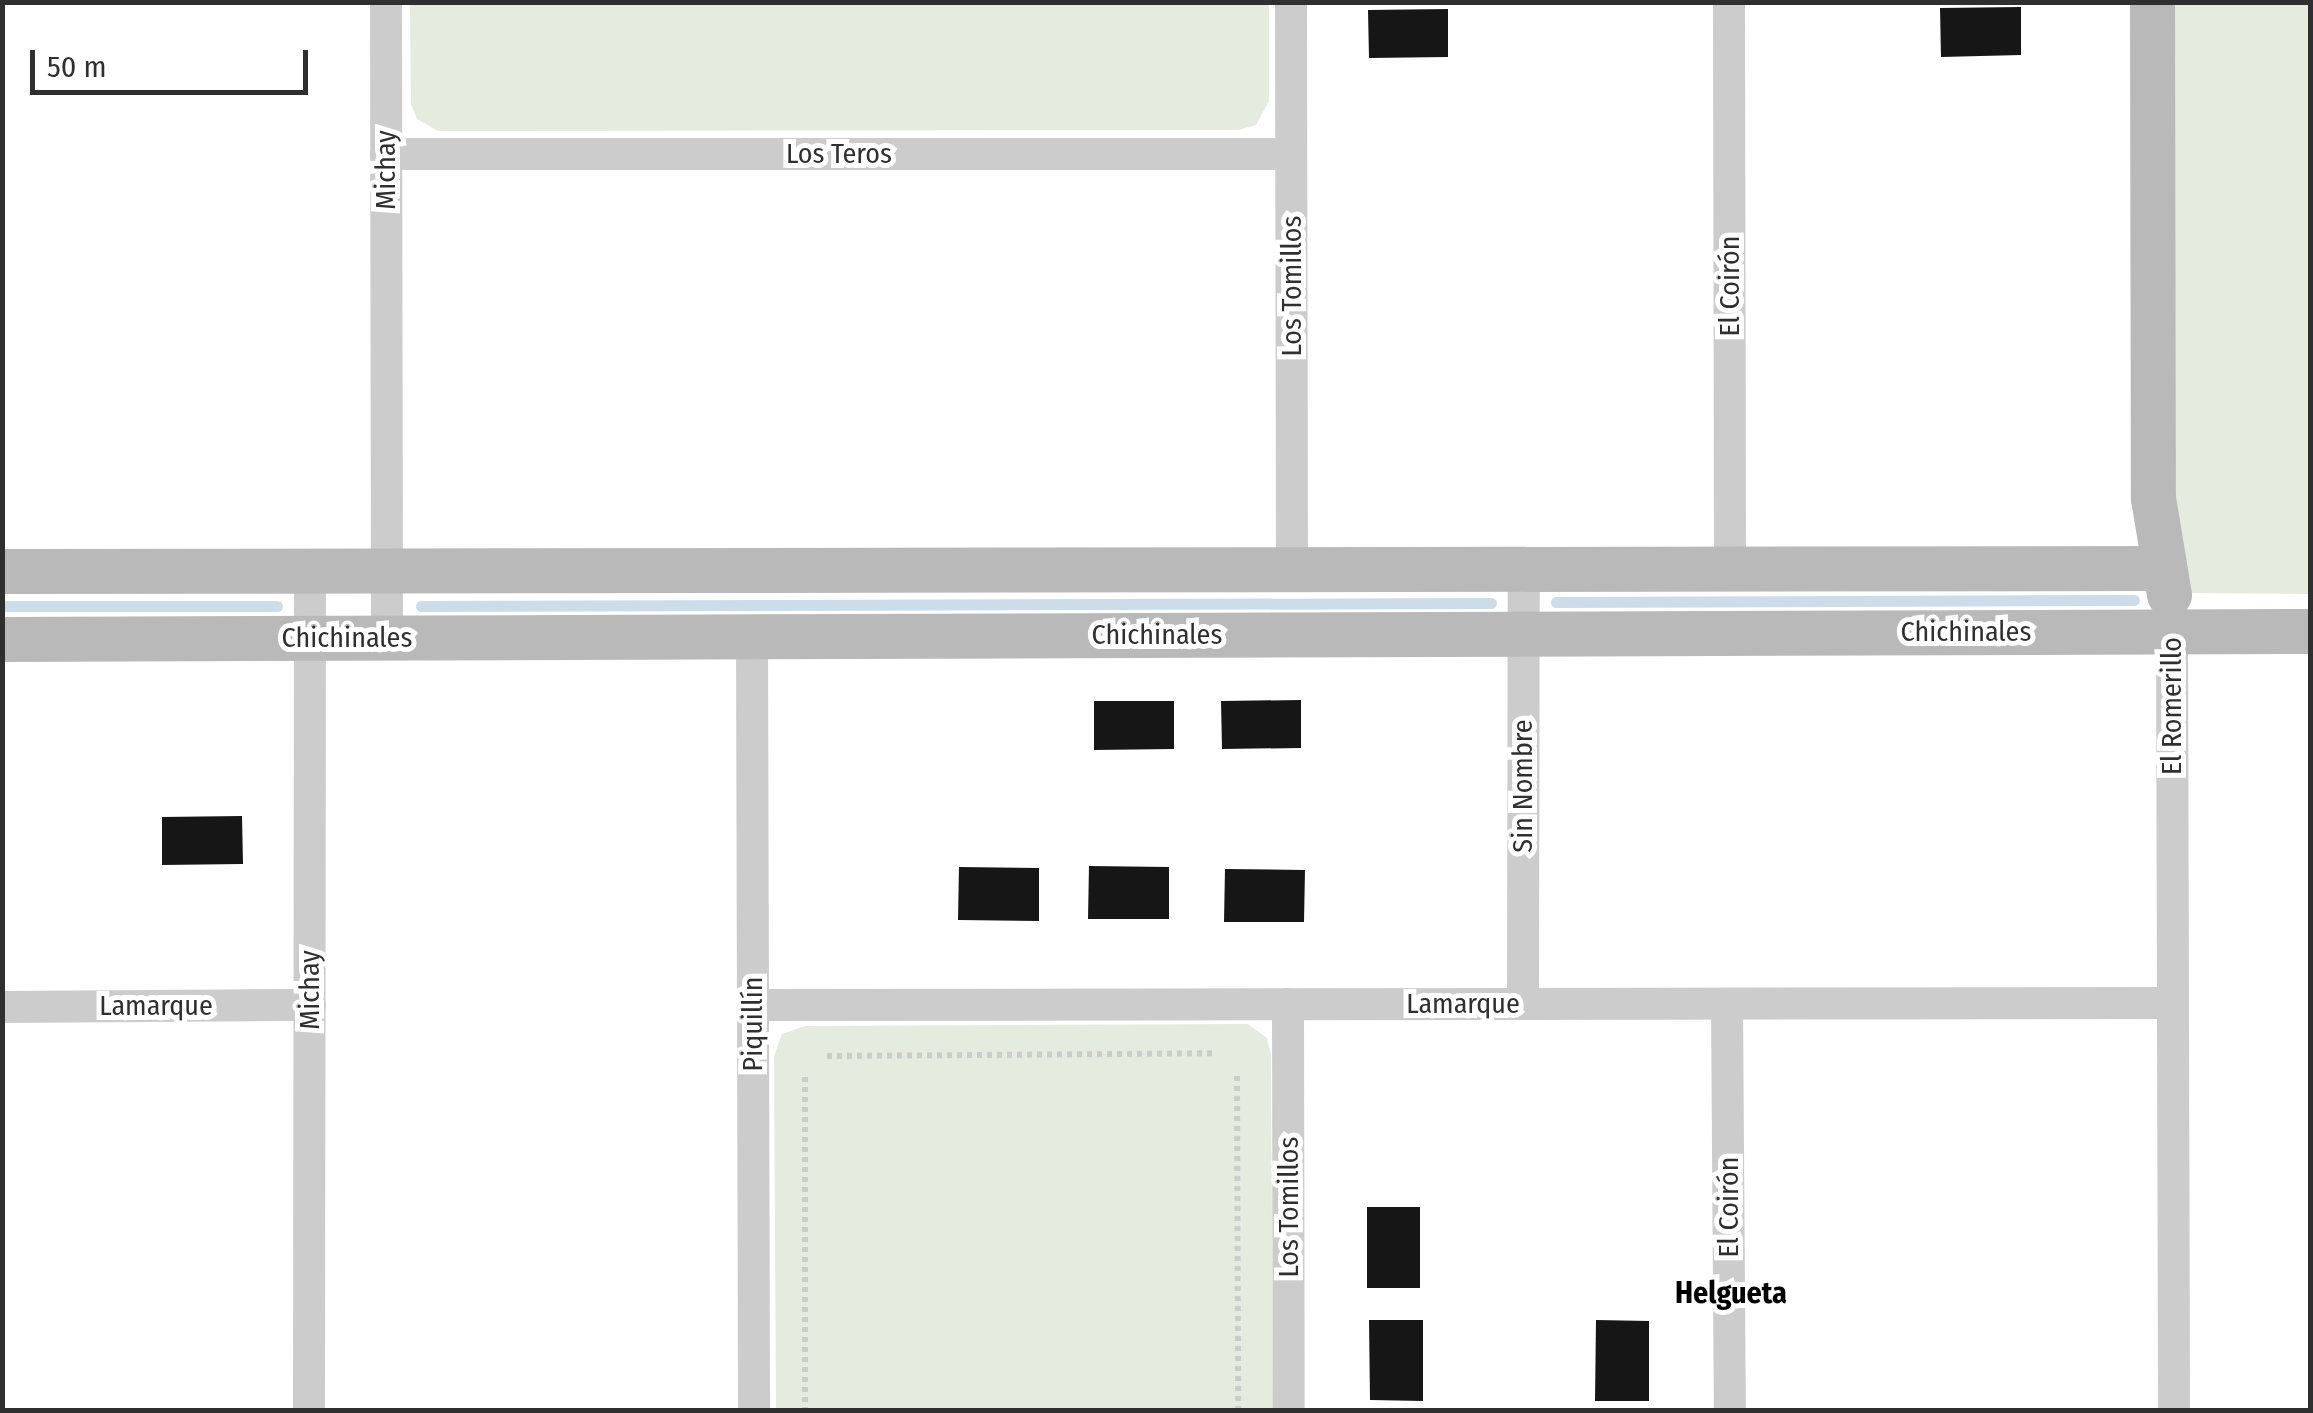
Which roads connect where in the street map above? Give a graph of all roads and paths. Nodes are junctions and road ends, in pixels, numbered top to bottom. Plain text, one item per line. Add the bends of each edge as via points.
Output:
1 (386, 2) edge
2 (1290, 2) edge
3 (1729, 2) edge
4 (2152, 2) edge
5 (386, 154) junction
6 (1291, 154) junction
7 (2164, 568) junction
8 (1292, 569) junction
9 (1524, 569) junction
10 (1730, 569) junction
11 (2, 570) edge
12 (310, 570) junction
13 (388, 570) junction
14 (2310, 631) edge
15 (2172, 632) junction
16 (1524, 634) junction
17 (752, 637) junction
18 (310, 638) junction
19 (388, 638) junction
20 (2, 639) edge
21 (2173, 1003) junction
22 (1288, 1004) junction
23 (1524, 1004) junction
24 (1728, 1004) junction
25 (310, 1005) junction
26 (753, 1005) junction
27 (2, 1007) edge
28 (1214, 1053) dead end
29 (827, 1056) dead end
30 (805, 1076) dead end
31 (1236, 1076) dead end
32 (309, 1410) edge
33 (754, 1410) edge
34 (805, 1410) edge
35 (1238, 1410) edge
36 (1289, 1410) edge
37 (1730, 1410) edge
38 (2174, 1410) edge

1 - 5 street, Michay
2 - 6 street, Los Tomillos
3 - 10 street, El Coirón
4 - 7 street, El Romerillo via 2154,498
5 - 6 street, Los Teros
5 - 13 street, Michay
6 - 8 street, Los Tomillos
7 - 10 street
7 - 15 street, El Romerillo
8 - 9 street
8 - 13 street
9 - 10 street
9 - 16 street, Sin Nombre
11 - 12 street
12 - 13 street
12 - 18 street, Michay
13 - 19 street, Michay
14 - 15 street, Chichinales
15 - 16 street, Chichinales
15 - 21 street, El Romerillo
16 - 17 street, Chichinales
16 - 23 street, Sin Nombre
17 - 19 street, Chichinales
17 - 26 street, Piquillín
18 - 19 street, Chichinales
18 - 20 street, Chichinales
18 - 25 street, Michay
21 - 24 street, Lamarque
21 - 38 street, El Romerillo
22 - 23 street, Lamarque
22 - 26 street, Lamarque
22 - 36 street, Los Tomillos
23 - 24 street, Lamarque
24 - 37 street, El Coirón
25 - 27 street, Lamarque
25 - 32 street, Michay
26 - 33 street, Piquillín
28 - 29 path
30 - 34 path
31 - 35 path

